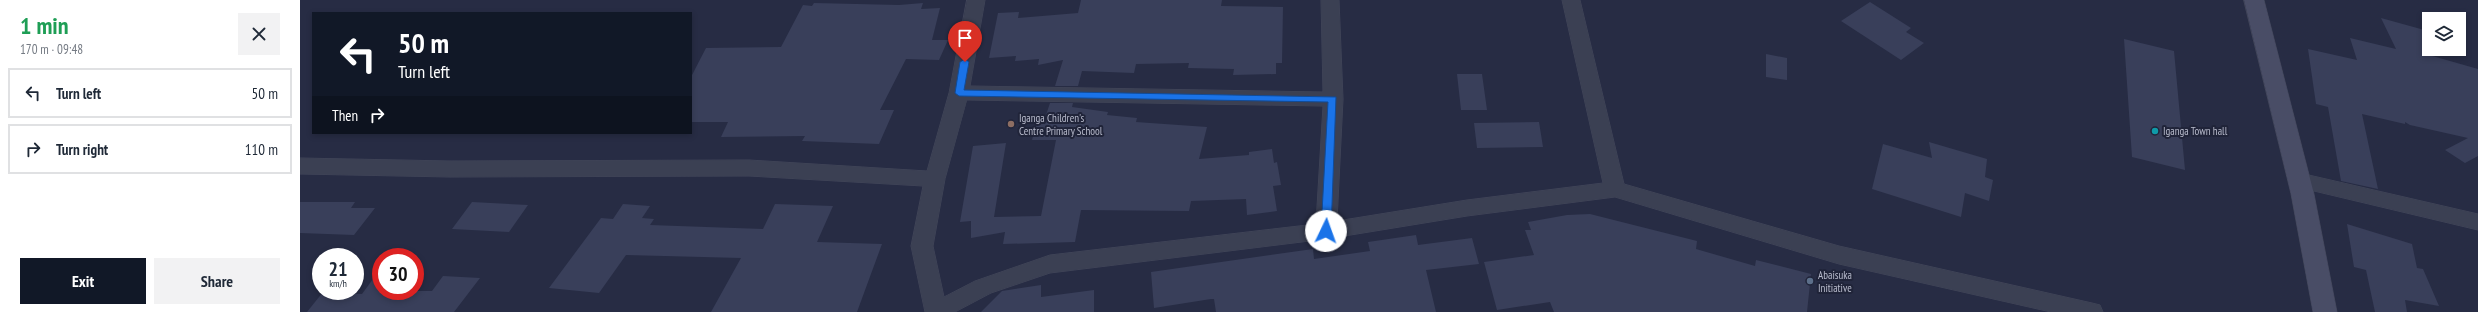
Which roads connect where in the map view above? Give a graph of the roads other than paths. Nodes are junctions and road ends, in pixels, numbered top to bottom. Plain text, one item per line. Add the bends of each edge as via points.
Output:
1 (976, 0) edge
2 (1330, 0) edge
3 (1571, 0) edge
4 (2254, 0) edge
5 (959, 93) junction
6 (1333, 99) junction
7 (300, 166) edge
8 (935, 179) junction
9 (2300, 181) junction
10 (1615, 189) junction
11 (2478, 222) edge
12 (1326, 231) junction
13 (2056, 308) edge
14 (936, 312) edge
15 (2092, 312) edge
16 (2325, 312) edge

1 - 5 street
2 - 6 street
3 - 10 street
4 - 9 main road
5 - 6 street
5 - 8 street
6 - 12 street
7 - 8 street via 450,169 750,168
8 - 14 street via 922,246
9 - 11 street
9 - 16 main road
10 - 12 street via 1467,208
10 - 13 street via 1839,255
12 - 14 street via 1050,264 983,287
13 - 15 street

